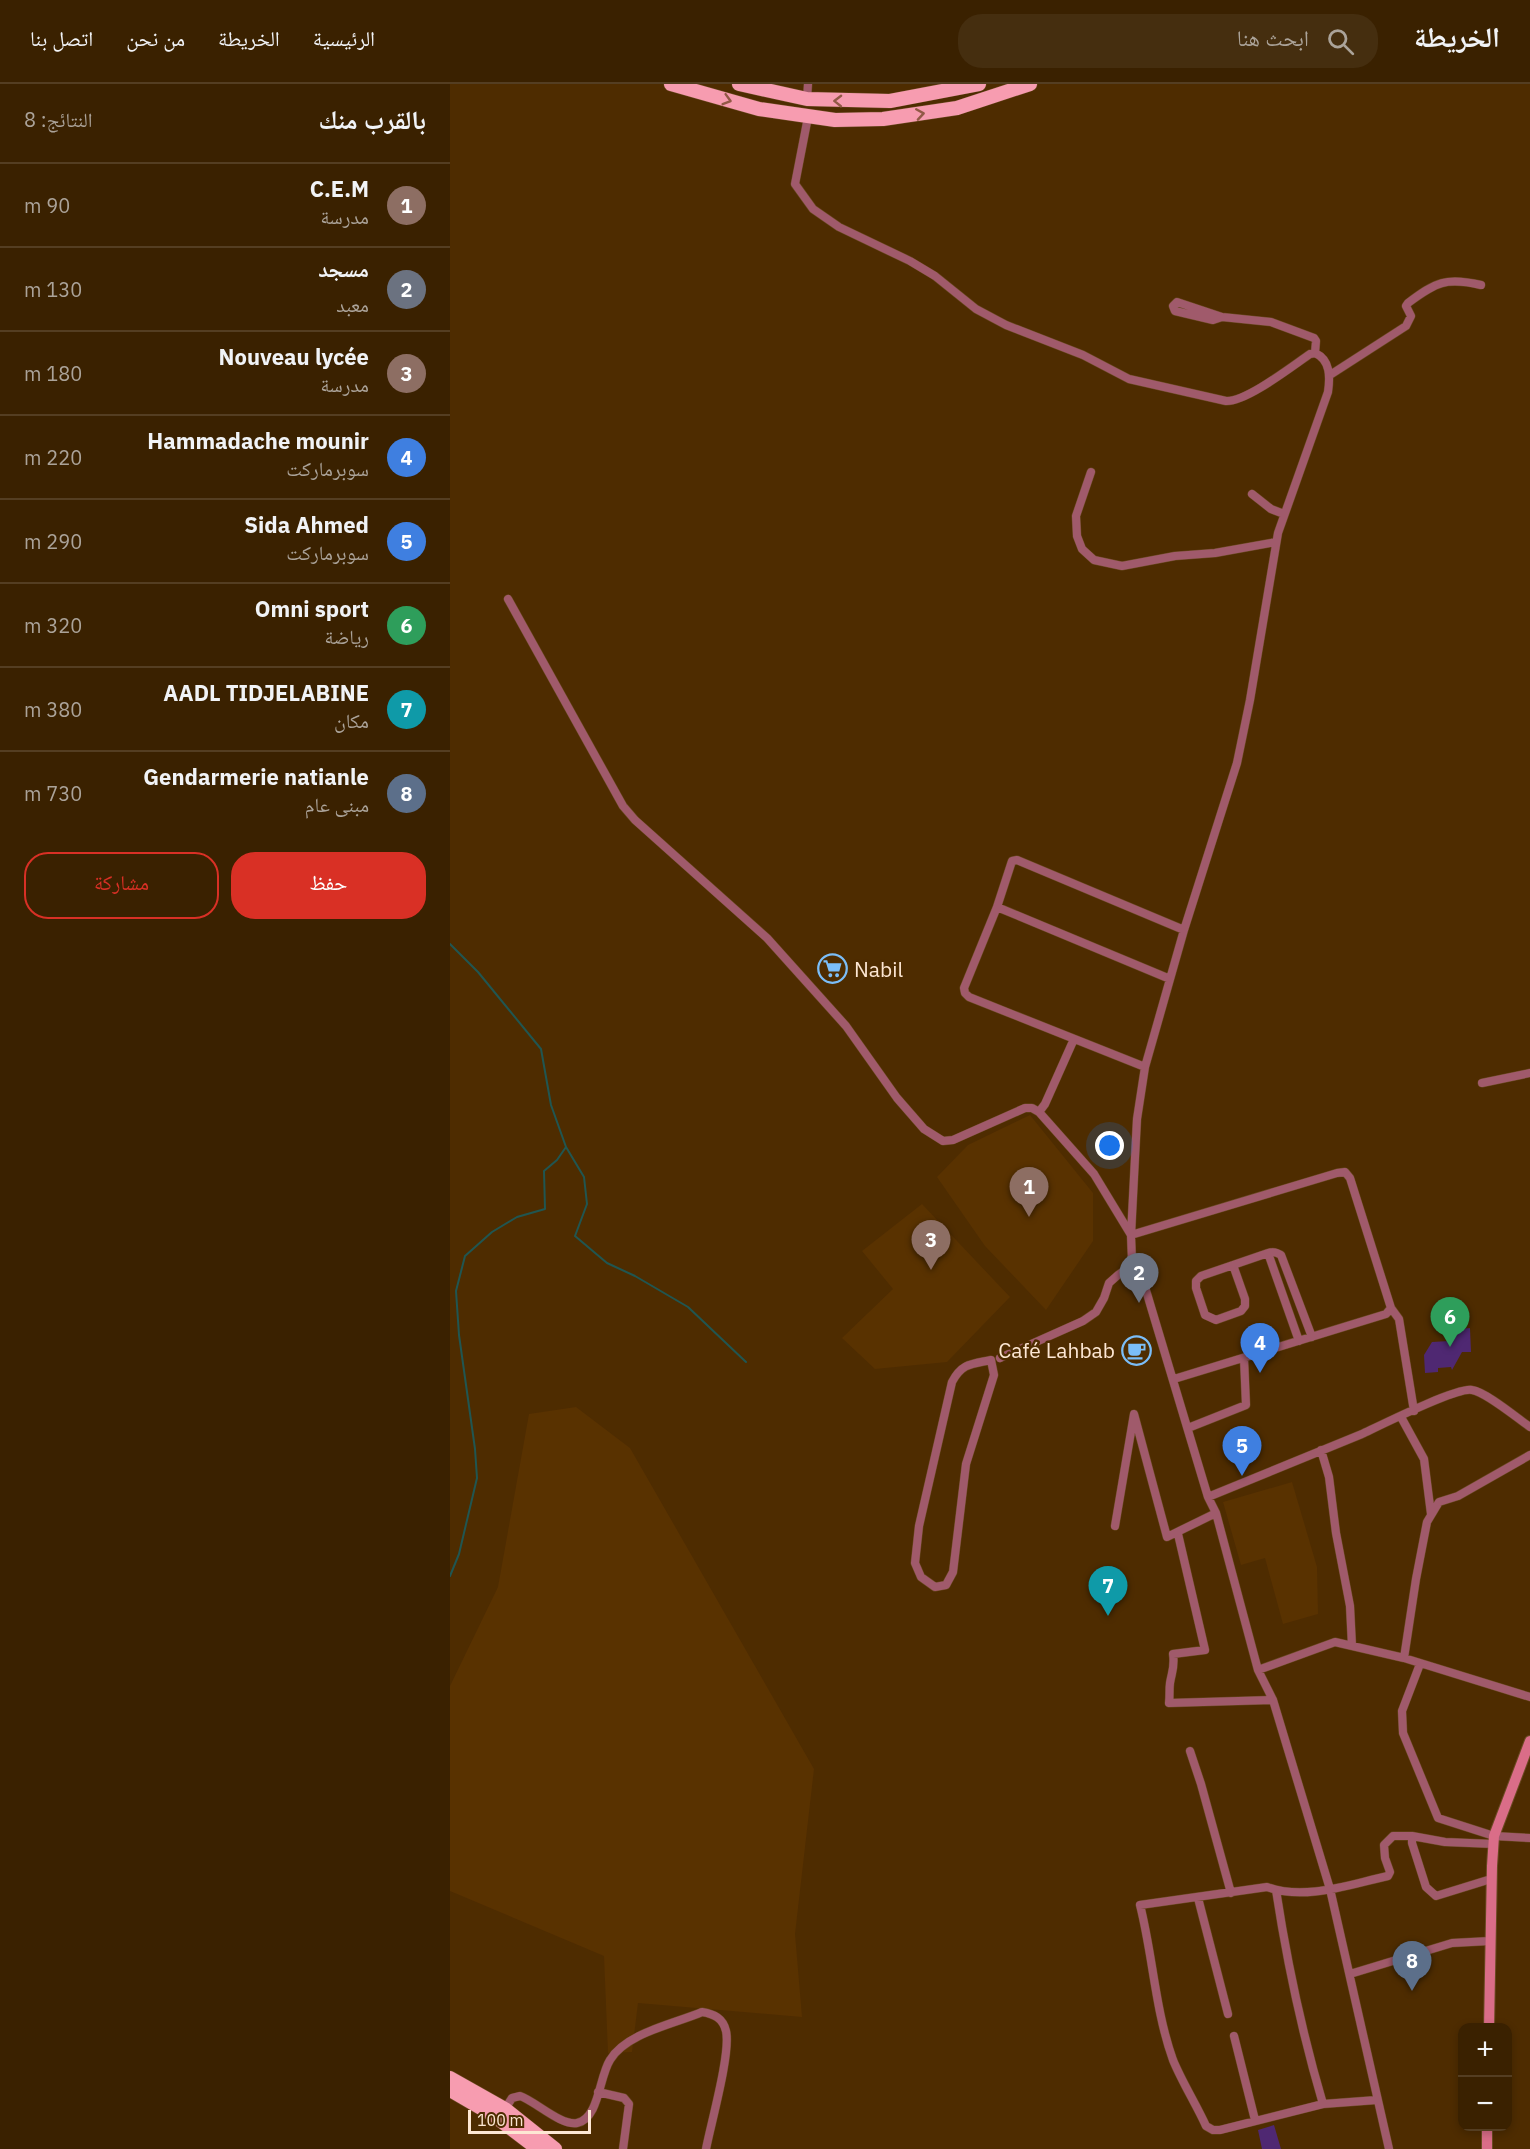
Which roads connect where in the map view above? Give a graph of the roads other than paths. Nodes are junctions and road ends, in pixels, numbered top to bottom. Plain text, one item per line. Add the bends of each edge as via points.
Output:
1 (671, 84) edge
2 (739, 84) edge
3 (808, 84) edge
4 (979, 84) edge
5 (1030, 84) edge
6 (807, 99) junction
7 (808, 117) junction
8 (1481, 285) dead end
9 (1222, 317) junction
10 (1315, 353) junction
11 (1330, 375) junction
12 (1091, 472) dead end
13 (1252, 494) dead end
14 (1284, 514) junction
15 (1276, 542) junction
16 (508, 599) dead end
17 (997, 907) junction
18 (1184, 930) junction
19 (1170, 979) junction
20 (1074, 1039) junction
21 (1145, 1067) junction
22 (1530, 1073) edge
23 (1482, 1083) dead end
24 (1039, 1112) junction
25 (1131, 1235) junction
26 (1268, 1253) junction
27 (1134, 1264) junction
28 (1233, 1265) junction
29 (1391, 1308) junction
30 (1312, 1337) junction
31 (1299, 1341) junction
32 (1000, 1358) dead end
33 (1244, 1358) junction
34 (991, 1360) joint
35 (1174, 1379) junction
36 (1414, 1411) junction
37 (1401, 1417) junction
38 (1530, 1427) edge
39 (1188, 1428) junction
40 (1321, 1450) junction
41 (1530, 1455) edge
42 (1208, 1497) junction
43 (1216, 1514) junction
44 (1432, 1514) junction
45 (1115, 1527) dead end
46 (1178, 1534) junction
47 (1352, 1646) junction
48 (1404, 1658) junction
49 (1420, 1664) junction
50 (1258, 1670) junction
51 (1530, 1697) edge
52 (1273, 1700) junction
53 (1530, 1741) edge
54 (1190, 1751) dead end
55 (1412, 1836) junction
56 (1530, 1838) edge
57 (1494, 1840) junction
58 (1491, 1879) junction
59 (1330, 1889) junction
60 (1276, 1890) junction
61 (1231, 1893) junction
62 (1198, 1898) junction
63 (1491, 1941) junction
64 (1350, 1974) junction
65 (1228, 2014) dead end
66 (1489, 2023) edge
67 (1234, 2036) dead end
68 (450, 2078) edge
69 (450, 2090) edge
70 (598, 2092) junction
71 (1377, 2100) junction
72 (1323, 2104) junction
73 (505, 2109) junction
74 (1255, 2120) junction
75 (1487, 2131) edge
76 (538, 2149) edge
77 (555, 2149) edge
78 (623, 2149) edge
79 (706, 2149) edge
80 (1389, 2149) edge
81 (1487, 2149) edge

1 -> 7 highway via 759,109
2 - 6 highway
3 - 6 street
4 -> 6 highway via 890,101
7 -> 5 highway via 893,118 957,108
7 - 10 street via 795,183 813,209 838,227 935,276 976,309 1006,325 1083,355 1129,379 1226,401 1247,395
8 - 11 street via 1457,280 1441,282 1408,303 1411,316 1406,326
9 - 9 street via 1177,302 1173,306 1175,311 1210,320
9 - 10 street via 1289,327 1315,340
10 - 11 street via 1325,361
11 - 14 street via 1328,392
12 - 15 street via 1076,516 1082,549 1094,560 1122,566
13 - 14 street
14 - 15 street
15 - 18 street via 1237,763
16 - 24 street via 623,806 767,938 846,1026 924,1129 943,1141 952,1140 1025,1108
17 - 18 street via 1010,865 1017,860
17 - 19 street
17 - 20 street via 964,993
18 - 19 street
19 - 21 street
20 - 21 street
20 - 24 street
21 - 25 street via 1137,1119
22 - 23 street
24 - 25 street via 1094,1174
25 - 27 street
25 - 29 street via 1345,1172
26 - 28 street
26 - 30 street via 1281,1256
26 - 31 street
27 - 32 street via 1109,1283 1096,1312
27 - 35 street
28 - 28 street via 1196,1281 1205,1315 1210,1319 1241,1311 1245,1306
29 - 30 street via 1386,1314
29 - 36 street via 1398,1319
30 - 31 street
31 - 33 street
33 - 35 street
33 - 39 street via 1246,1405
34 - 34 street via 958,1370 952,1382 919,1526 915,1563 921,1577 935,1587 946,1585 953,1572 966,1464 994,1375
35 - 39 street
36 - 37 street
36 - 38 street via 1444,1396 1473,1389
37 - 40 street
37 - 44 street via 1424,1459
39 - 42 street
40 - 42 street
40 - 47 street via 1350,1606
41 - 44 street via 1458,1496 1439,1502
42 - 43 street
43 - 46 street
43 - 50 street
44 - 48 street via 1427,1522
45 - 46 street via 1134,1414 1167,1537
46 - 52 street via 1205,1650 1173,1654 1169,1703
47 - 48 street
47 - 50 street via 1335,1642
48 - 49 street
49 - 51 street
49 - 57 street via 1402,1710 1402,1733 1438,1818
50 - 52 street
52 - 59 street
53 - 57 main road
54 - 61 street
55 - 57 street via 1445,1842
55 - 58 street via 1426,1887 1436,1896
55 - 59 street via 1393,1836 1385,1843 1388,1876
56 - 57 street
57 - 58 main road
58 - 63 main road
59 - 60 street via 1283,1893
59 - 64 street
60 - 61 street via 1267,1887
60 - 72 street via 1306,2046
61 - 62 street
62 - 65 street
62 - 74 street via 1140,1905 1166,2036 1206,2126 1220,2130
63 - 64 street via 1452,1943
63 - 66 main road
64 - 71 street
67 - 74 street
68 - 73 highway
69 - 76 highway via 494,2115
70 - 73 street via 592,2112 579,2123 568,2122 520,2096 512,2098
70 - 78 street via 624,2098 629,2104
70 - 79 street via 609,2061 628,2042 702,2012 711,2013 727,2032
71 - 72 street
71 - 80 street
72 - 74 street
73 - 77 highway
75 - 81 main road

